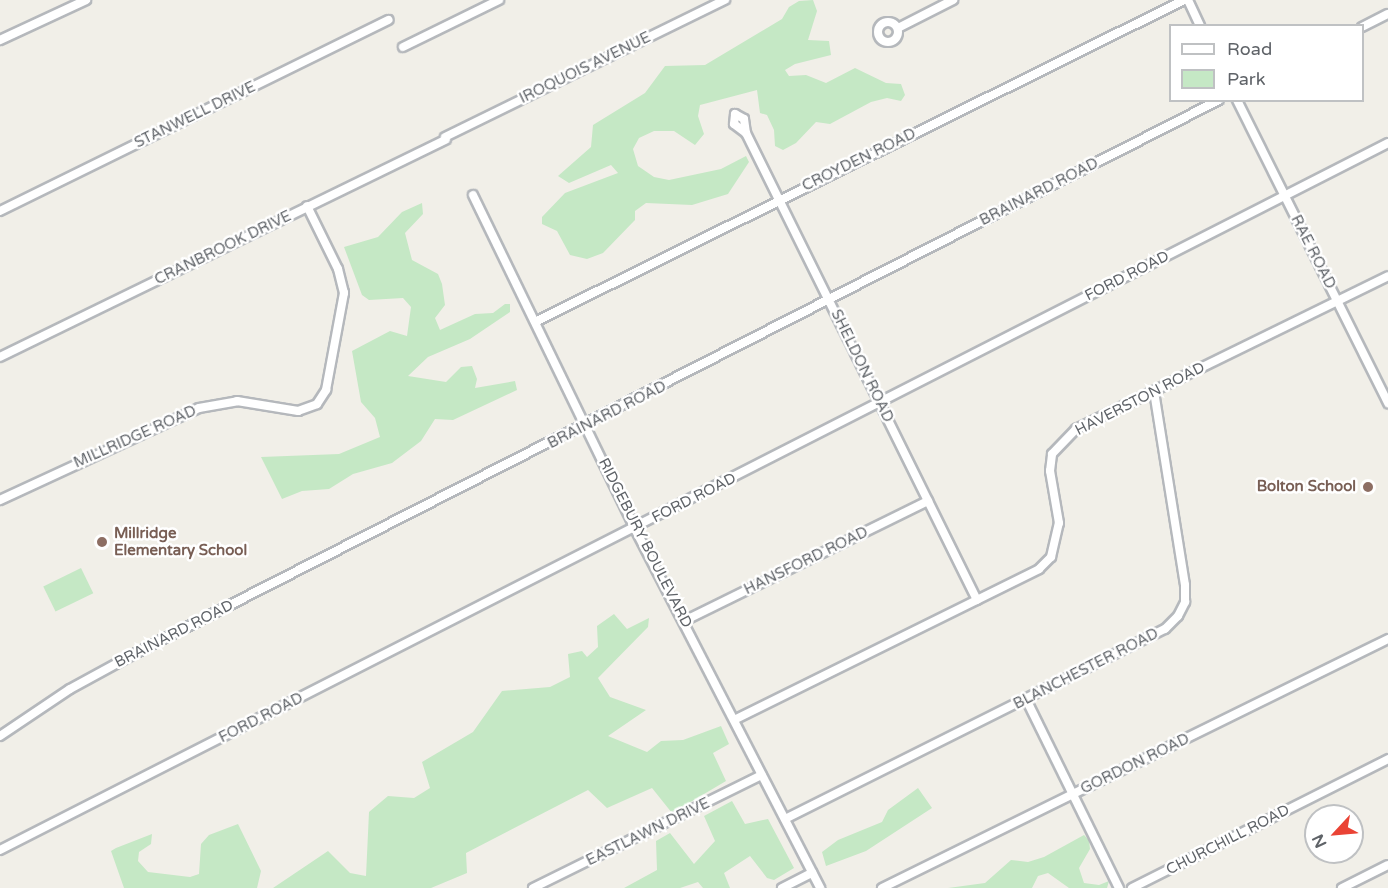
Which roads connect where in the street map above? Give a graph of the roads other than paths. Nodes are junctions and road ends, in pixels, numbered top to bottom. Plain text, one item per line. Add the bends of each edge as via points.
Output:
1 (86, 0) edge
2 (499, 0) edge
3 (725, 0) edge
4 (953, 0) edge
5 (1186, 0) edge
6 (1388, 14) edge
7 (389, 20) dead end
8 (1199, 24) edge
9 (1364, 26) edge
10 (898, 28) dead end
11 (0, 40) edge
12 (403, 47) dead end
13 (1215, 102) edge
14 (1239, 102) edge
15 (746, 133) dead end
16 (446, 138) joint
17 (1388, 143) edge
18 (473, 195) dead end
19 (1285, 196) junction
20 (779, 200) junction
21 (307, 206) junction
22 (0, 211) edge
23 (1388, 276) edge
24 (830, 299) junction
25 (1338, 301) junction
26 (535, 322) junction
27 (0, 357) edge
28 (1154, 391) junction
29 (1387, 400) edge
30 (880, 402) junction
31 (586, 426) junction
32 (0, 500) edge
33 (928, 501) junction
34 (635, 529) junction
35 (977, 600) junction
36 (684, 621) junction
37 (1388, 639) edge
38 (1026, 699) junction
39 (736, 719) junction
40 (0, 736) edge
41 (1388, 759) edge
42 (762, 775) junction
43 (1073, 795) junction
44 (785, 819) junction
45 (0, 850) edge
46 (1388, 865) edge
47 (812, 873) junction
48 (533, 888) edge
49 (782, 888) edge
50 (820, 888) edge
51 (882, 888) edge
52 (1119, 888) edge
53 (1132, 888) edge
54 (1342, 888) edge

1 - 11 street
2 - 12 street
3 - 16 street, IROQUOIS AVENUE
4 - 10 street
5 - 8 street
5 - 20 street, CROYDEN ROAD
6 - 9 street
7 - 22 street, STANWELL DRIVE
13 - 24 street, BRAINARD ROAD
14 - 19 street, RAE ROAD
15 - 20 street, SHELDON ROAD
16 - 21 street, CRANBROOK DRIVE
17 - 19 street, FORD ROAD
18 - 26 street, RIDGEBURY BOULEVARD
19 - 25 street, RAE ROAD
19 - 30 street, FORD ROAD
20 - 24 street, SHELDON ROAD
20 - 26 street, CROYDEN ROAD
21 - 27 street, CRANBROOK DRIVE
21 - 32 street, MILLRIDGE ROAD via 338,269 344,293 326,390 317,404 298,411 237,401 195,409
23 - 25 street, HAVERSTON ROAD
24 - 30 street, SHELDON ROAD
24 - 31 street, BRAINARD ROAD
25 - 28 street, HAVERSTON ROAD
25 - 29 street, RAE ROAD
26 - 31 street, RIDGEBURY BOULEVARD
28 - 35 street, HAVERSTON ROAD via 1076,429 1061,441 1052,454 1050,471 1059,523 1051,557 1039,569
28 - 38 street, BLANCHESTER ROAD via 1185,602 1165,629
30 - 33 street, SHELDON ROAD
30 - 34 street, FORD ROAD
31 - 34 street, RIDGEBURY BOULEVARD
31 - 40 street, BRAINARD ROAD via 101,672
33 - 35 street, SHELDON ROAD
33 - 36 street, HANSFORD ROAD
34 - 36 street, RIDGEBURY BOULEVARD
34 - 45 street, FORD ROAD
35 - 39 street, HAVERSTON ROAD
36 - 39 street, RIDGEBURY BOULEVARD
37 - 43 street, GORDON ROAD
38 - 43 street
38 - 44 street, BLANCHESTER ROAD
39 - 42 street, RIDGEBURY BOULEVARD
41 - 53 street, CHURCHILL ROAD
42 - 44 street, RIDGEBURY BOULEVARD
42 - 48 street, EASTLAWN DRIVE
43 - 51 street, GORDON ROAD
43 - 52 street
44 - 47 street, RIDGEBURY BOULEVARD
46 - 54 street
47 - 49 street
47 - 50 street, RIDGEBURY BOULEVARD

